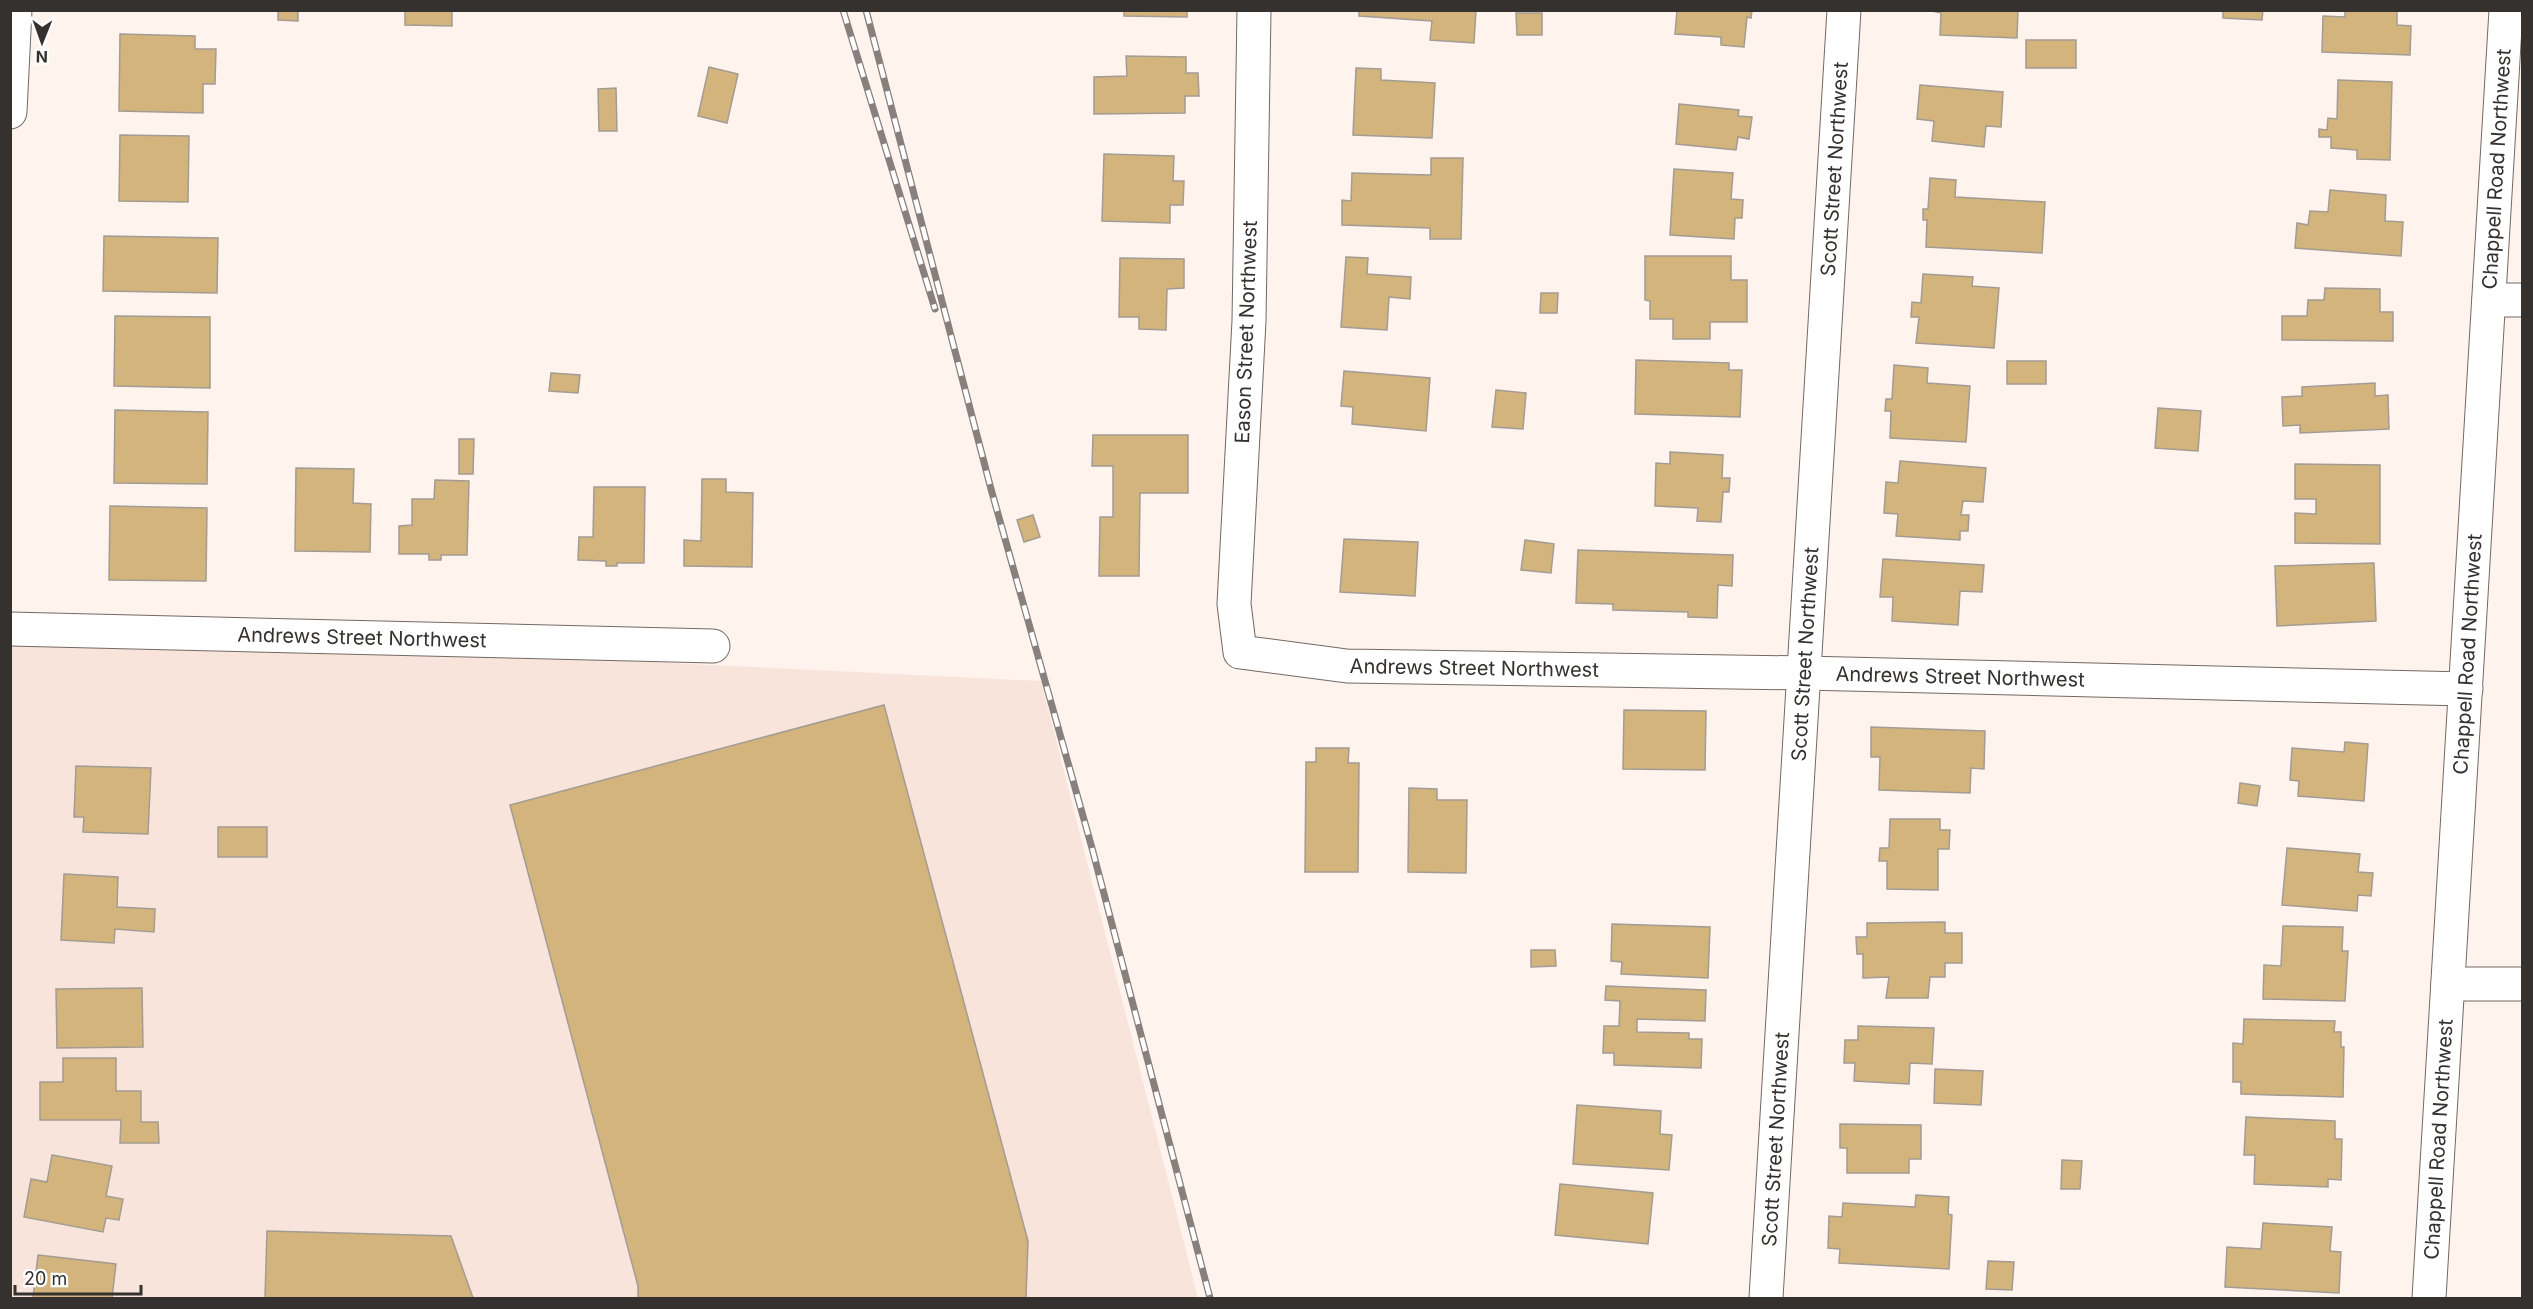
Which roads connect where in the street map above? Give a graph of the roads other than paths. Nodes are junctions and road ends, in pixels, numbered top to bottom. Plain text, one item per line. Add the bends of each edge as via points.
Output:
1 (15, 10) edge
2 (1254, 10) edge
3 (1844, 10) edge
4 (2506, 10) edge
5 (10, 112) edge
6 (2489, 300) junction
7 (2523, 300) edge
8 (10, 629) edge
9 (713, 646) dead end
10 (1240, 652) joint
11 (1804, 673) junction
12 (2466, 689) junction
13 (2448, 984) junction
14 (2523, 984) edge
15 (1766, 1299) edge
16 (2429, 1299) edge

1 - 5 street
2 - 10 street, Eason Street Northwest via 1249,321 1234,604
3 - 11 street, Scott Street Northwest
4 - 6 street, Chappell Road Northwest
6 - 7 street
6 - 12 street, Chappell Road Northwest
8 - 9 street, Andrews Street Northwest
10 - 11 street, Andrews Street Northwest via 1347,666
11 - 12 street, Andrews Street Northwest
11 - 15 street, Scott Street Northwest
12 - 13 street, Chappell Road Northwest
13 - 14 street
13 - 16 street, Chappell Road Northwest

